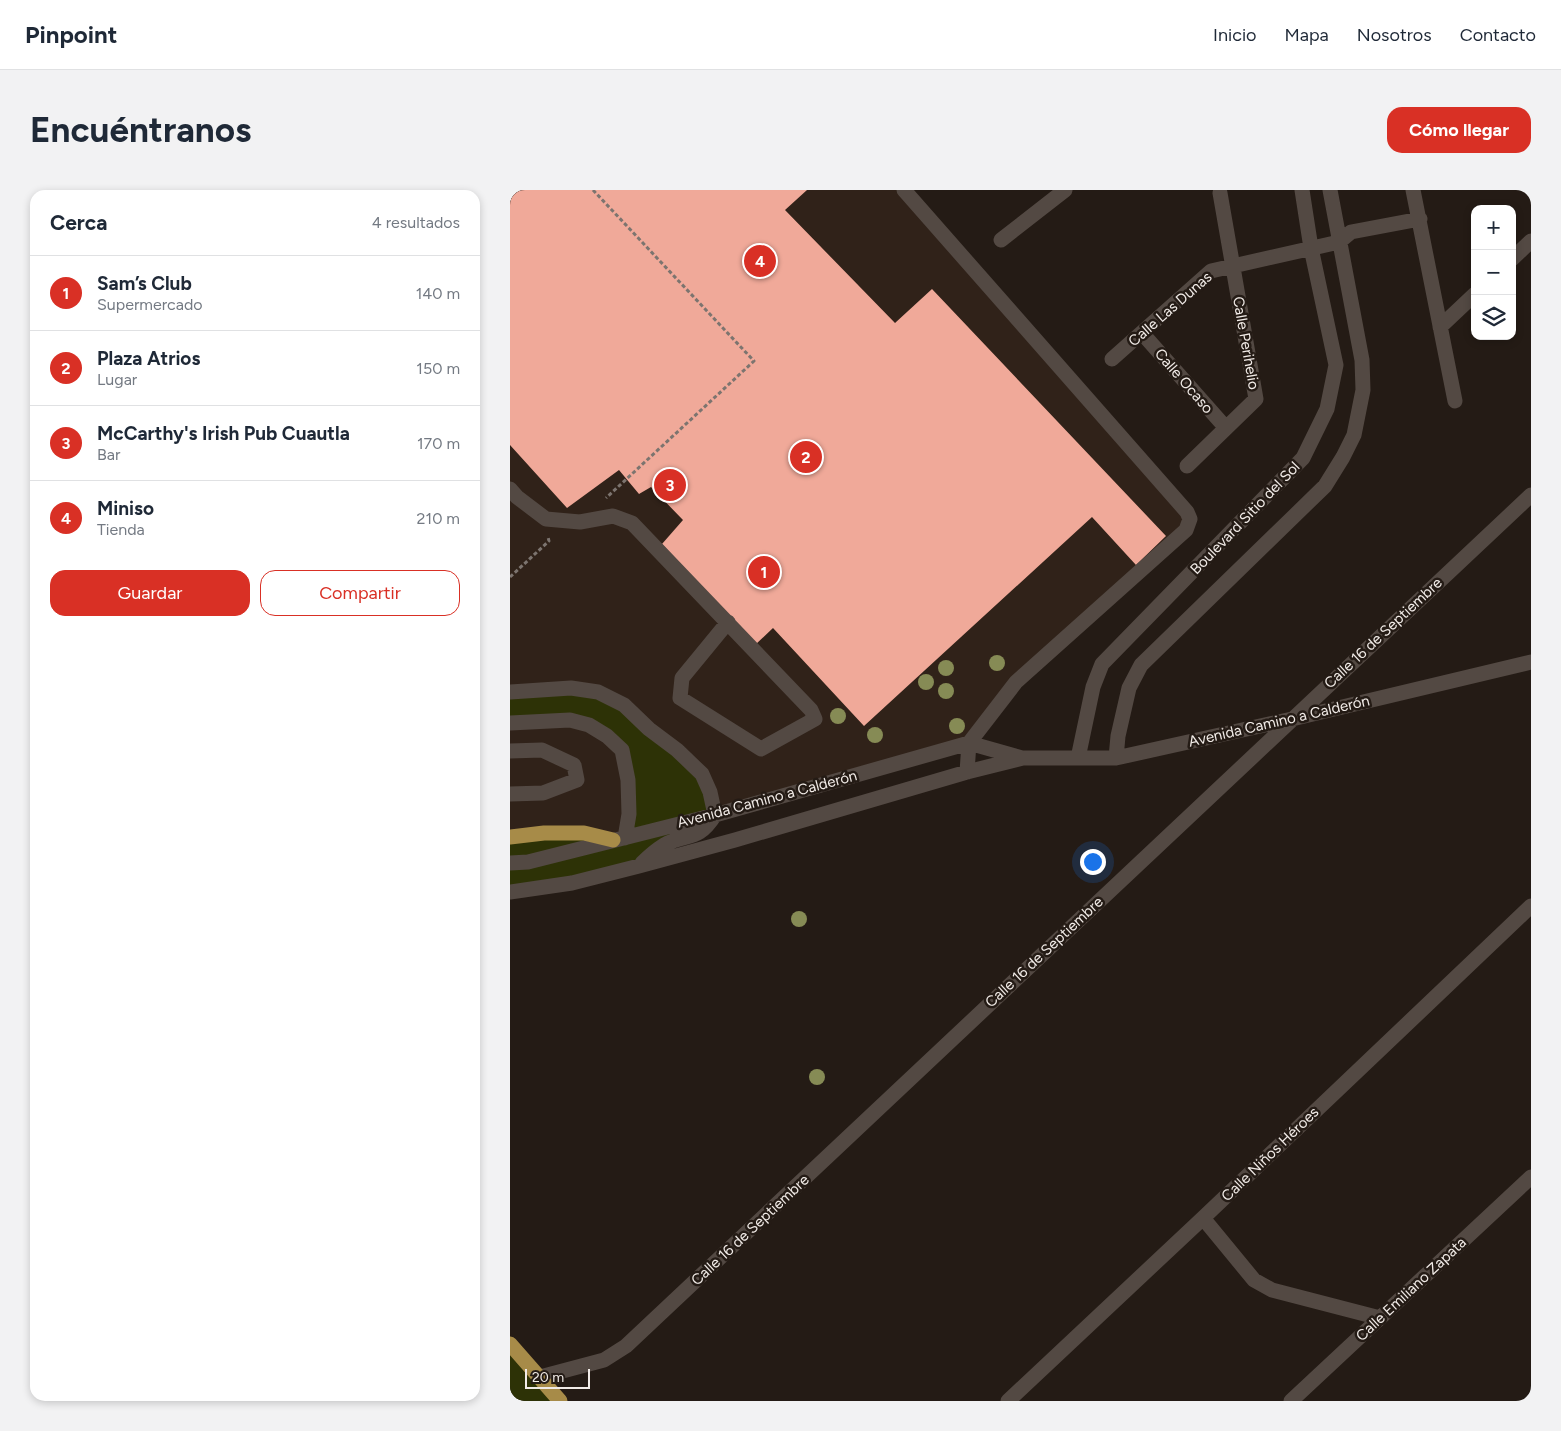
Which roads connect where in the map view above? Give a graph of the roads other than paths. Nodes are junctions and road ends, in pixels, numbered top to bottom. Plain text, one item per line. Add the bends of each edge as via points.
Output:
1 (904, 190) edge
2 (1065, 190) edge
3 (1302, 190) edge
4 (1330, 190) edge
5 (1413, 190) edge
6 (1220, 193) dead end
7 (1420, 219) junction
8 (1001, 240) dead end
9 (1531, 241) edge
10 (1339, 242) junction
11 (1311, 248) junction
12 (1516, 254) edge
13 (1232, 265) junction
14 (1474, 295) edge
15 (1440, 327) junction
16 (1142, 333) junction
17 (1112, 359) dead end
18 (1455, 401) dead end
19 (1226, 428) junction
20 (1187, 466) dead end
21 (510, 489) edge
22 (1531, 495) edge
23 (728, 622) junction
24 (1531, 662) edge
25 (510, 692) edge
26 (1292, 719) junction
27 (510, 723) edge
28 (969, 743) junction
29 (510, 751) edge
30 (1023, 758) junction
31 (1078, 758) junction
32 (1116, 758) junction
33 (967, 772) junction
34 (510, 794) edge
35 (714, 815) junction
36 (510, 837) edge
37 (619, 839) junction
38 (510, 863) edge
39 (639, 866) junction
40 (510, 892) edge
41 (1531, 906) edge
42 (1531, 1177) edge
43 (1203, 1218) junction
44 (1380, 1318) junction
45 (510, 1344) edge
46 (540, 1377) junction
47 (560, 1401) edge
48 (1008, 1401) edge
49 (1291, 1401) edge

1 - 28 street via 1190,519 1186,530 1016,682
2 - 8 street
3 - 11 street, Boulevard Sitio del Sol
4 - 10 street, Boulevard Sitio del Sol
5 - 7 street
6 - 13 street, Calle Perihelio
7 - 10 street, Calle Las Dunas via 1351,232
7 - 15 street
9 - 12 street
10 - 11 street, Calle Las Dunas
10 - 32 street, Boulevard Sitio del Sol via 1362,360 1363,390 1354,435 1325,486 1142,665 1128,688
11 - 13 street, Calle Las Dunas
11 - 31 street, Boulevard Sitio del Sol via 1336,365 1327,409 1303,458 1102,664 1093,687
13 - 16 street, Calle Las Dunas via 1211,271
13 - 19 street, Calle Perihelio via 1256,399
14 - 15 street
15 - 18 street
16 - 17 street, Calle Las Dunas
16 - 19 street, Calle Ocaso
19 - 20 street, Calle Perihelio
21 - 23 street via 546,519 580,522 613,516 632,523
22 - 26 street, Calle 16 de Septiembre
23 - 23 street via 815,718 761,749 680,698 682,678
24 - 26 street, Avenida Camino a Calderón
25 - 35 street via 571,688 598,692 624,705 702,774 710,792
26 - 32 street, Avenida Camino a Calderón
26 - 46 street, Calle 16 de Septiembre via 626,1346 604,1360
27 - 37 street via 570,720 589,725 622,750 628,780 629,814
28 - 30 street, Avenida Camino a Calderón
28 - 33 street
28 - 35 street, Avenida Camino a Calderón
29 - 34 street via 542,750 574,765 576,780 543,793
30 - 31 street, Avenida Camino a Calderón
30 - 33 street, Avenida Camino a Calderón
31 - 32 street, Avenida Camino a Calderón
33 - 39 street, Avenida Camino a Calderón
35 - 37 street, Avenida Camino a Calderón
35 - 39 street via 707,826 695,835 665,844
36 - 37 main road via 584,833
37 - 38 street, Avenida Camino a Calderón via 528,862
39 - 40 street, Avenida Camino a Calderón via 572,883
41 - 43 street, Calle Niños Héroes
42 - 44 street, Calle Emiliano Zapata
43 - 44 street via 1254,1280 1272,1290
43 - 48 street, Calle Niños Héroes
44 - 49 street, Calle Emiliano Zapata
45 - 46 main road
46 - 47 main road

